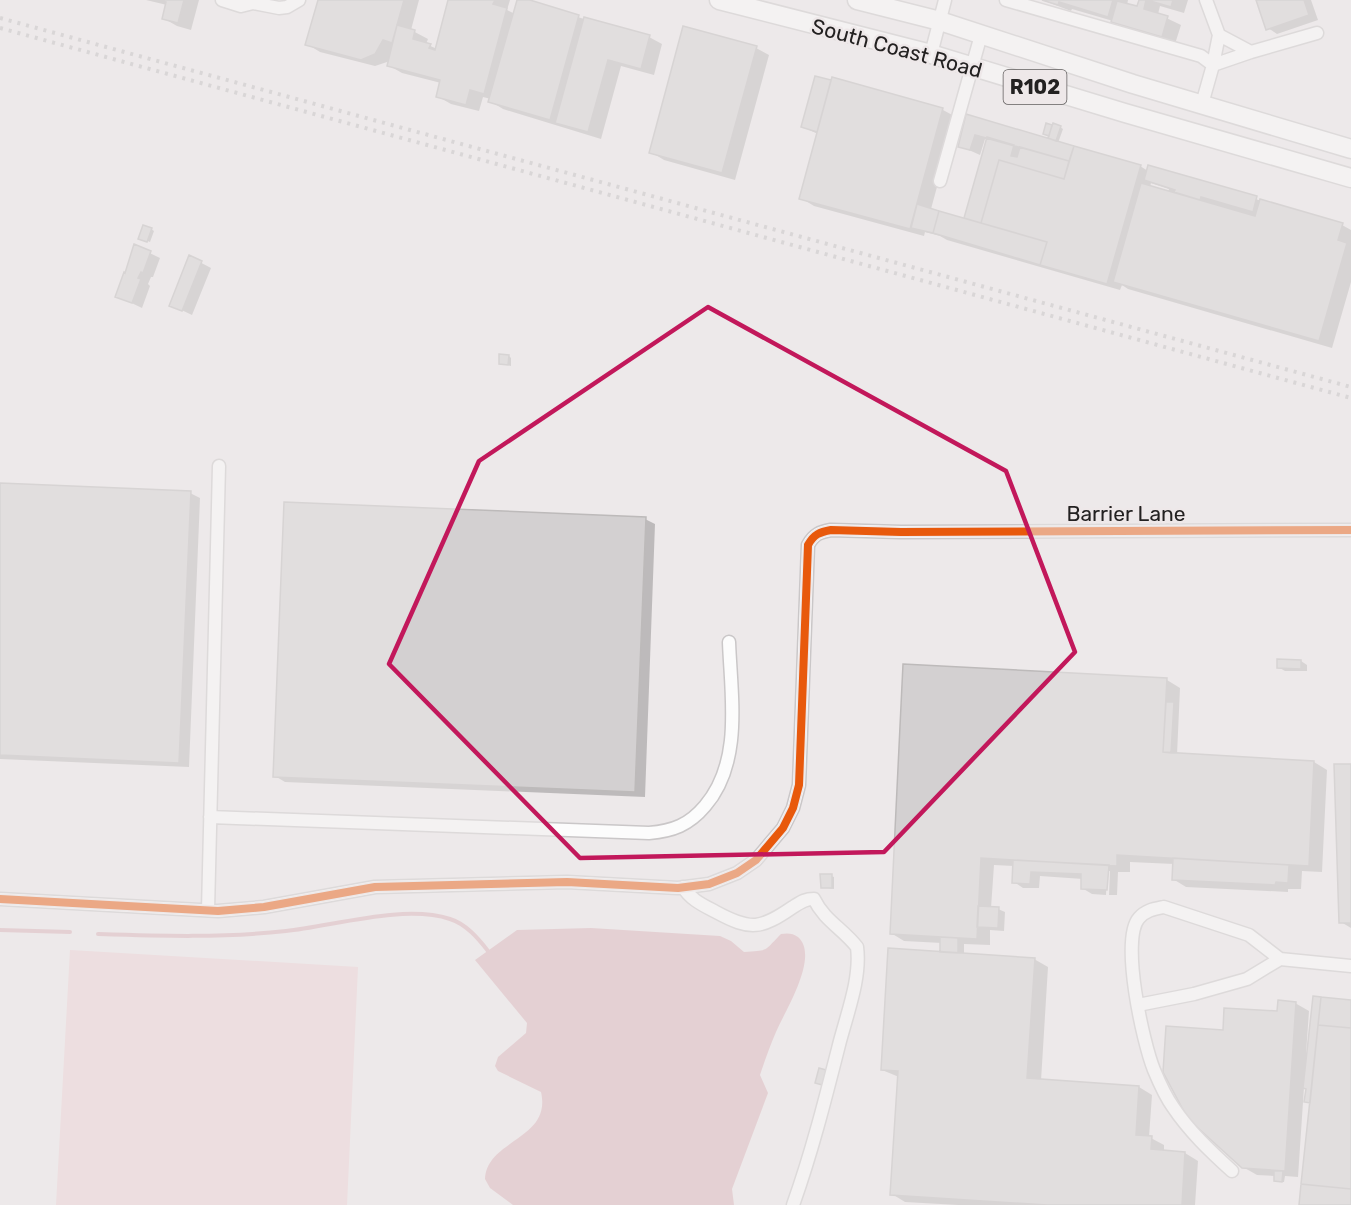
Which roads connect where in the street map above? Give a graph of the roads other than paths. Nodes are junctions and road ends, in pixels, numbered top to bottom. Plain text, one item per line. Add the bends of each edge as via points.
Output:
1 (222, 0) edge
2 (299, 0) edge
3 (719, 0) edge
4 (857, 0) edge
5 (890, 0) edge
6 (945, 0) edge
7 (1006, 0) edge
8 (1206, 0) edge
9 (940, 18) junction
10 (1317, 33) dead end
11 (981, 35) junction
12 (1219, 35) junction
13 (1251, 52) junction
14 (931, 54) junction
15 (1213, 65) junction
16 (971, 67) junction
17 (1133, 84) junction
18 (1202, 105) junction
19 (1125, 113) junction
20 (1351, 149) edge
21 (1351, 178) edge
22 (940, 182) dead end
23 (219, 466) dead end
24 (1351, 530) edge
25 (729, 642) dead end
26 (210, 817) junction
27 (683, 887) junction
28 (0, 899) edge
29 (208, 910) junction
30 (1280, 959) junction
31 (1351, 966) edge
32 (1138, 1005) junction
33 (1232, 1171) dead end
34 (793, 1205) edge

1 - 2 street via 241,6 253,3 279,8
3 - 14 highway, South Coast Road / R102
4 - 9 highway, South Coast Road / R102
5 - 9 street
6 - 9 street
7 - 15 street via 1201,56
8 - 12 street
9 - 11 highway, South Coast Road / R102
9 - 14 street
10 - 13 street
11 - 16 street
11 - 17 highway, South Coast Road / R102
12 - 13 street
12 - 15 street
13 - 15 street
14 - 16 highway, South Coast Road / R102
15 - 18 street
16 - 19 highway, South Coast Road / R102
16 - 22 street
17 - 18 highway, South Coast Road / R102
17 - 19 highway
18 - 20 highway, South Coast Road / R102
19 - 21 highway, South Coast Road / R102
23 - 26 street
24 - 27 street, Barrier Lane via 820,532 808,545 799,784 793,808 783,828 756,860 709,884
25 - 26 street via 729,764 720,786 695,818 681,827 649,833
26 - 29 street
27 - 29 street via 567,882 375,887 264,907
27 - 34 street via 689,897 745,925 774,921 806,898 814,899 828,920 857,946 855,980 846,1018
28 - 29 street
30 - 31 street
30 - 32 street via 1246,980
30 - 32 street via 1250,935 1164,907 1149,910 1138,919 1132,933 1130,957
32 - 33 street via 1153,1068 1172,1106 1198,1139

